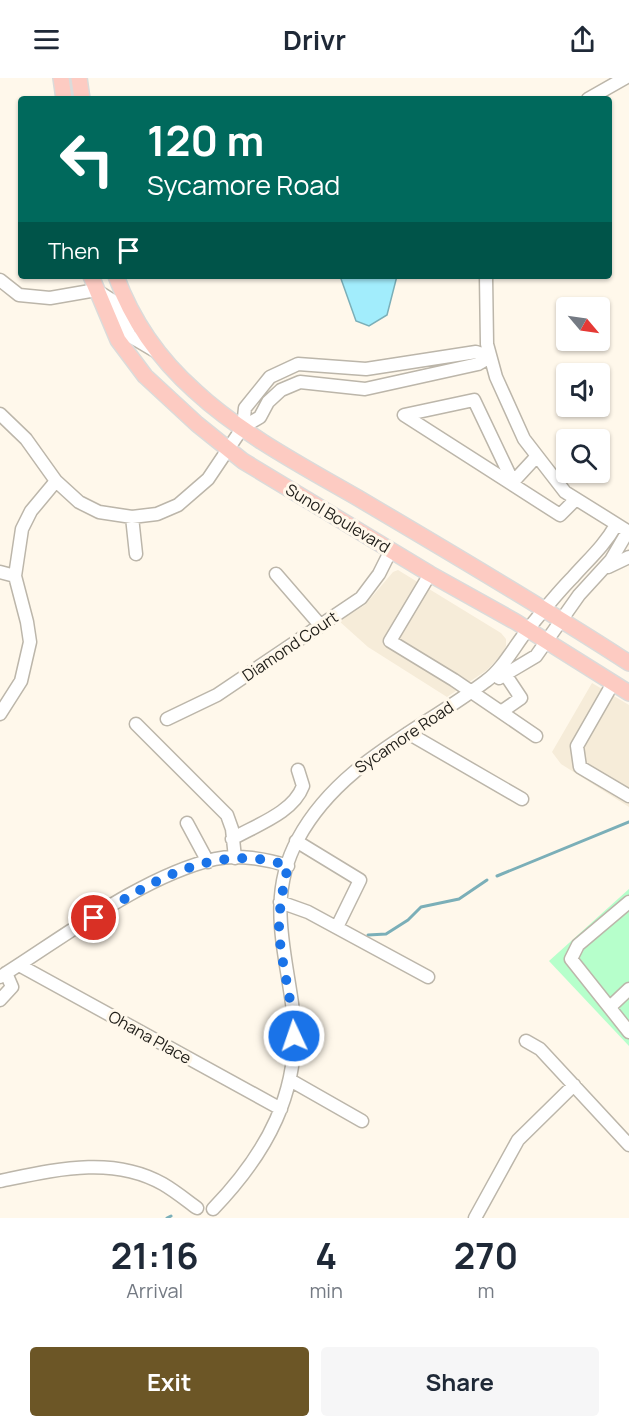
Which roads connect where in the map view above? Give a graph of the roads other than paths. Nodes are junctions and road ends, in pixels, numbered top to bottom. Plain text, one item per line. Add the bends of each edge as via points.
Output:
1 (61, 78) edge
2 (79, 78) edge
3 (625, 78) edge
4 (64, 96) edge
5 (82, 96) edge
6 (593, 96) edge
7 (118, 279) edge
8 (486, 279) edge
9 (0, 280) edge
10 (93, 283) edge
11 (158, 352) junction
12 (490, 357) junction
13 (385, 367) junction
14 (388, 385) junction
15 (0, 414) edge
16 (243, 427) junction
17 (228, 449) junction
18 (537, 456) junction
19 (56, 482) junction
20 (513, 482) junction
21 (576, 499) junction
22 (132, 517) junction
23 (616, 525) junction
24 (628, 531) edge
25 (391, 550) junction
26 (135, 554) dead end
27 (629, 556) edge
28 (583, 567) junction
29 (0, 572) edge
30 (276, 574) dead end
31 (430, 574) junction
32 (598, 574) junction
33 (15, 576) junction
34 (546, 609) junction
35 (562, 619) junction
36 (321, 626) junction
37 (528, 630) junction
38 (546, 641) junction
39 (629, 663) edge
40 (505, 674) junction
41 (489, 679) junction
42 (613, 682) junction
43 (471, 692) junction
44 (629, 693) edge
45 (501, 712) junction
46 (0, 714) edge
47 (167, 719) dead end
48 (136, 724) dead end
49 (408, 733) junction
50 (536, 736) dead end
51 (298, 770) dead end
52 (629, 796) edge
53 (522, 799) dead end
54 (187, 823) dead end
55 (232, 840) junction
56 (296, 841) junction
57 (235, 858) junction
58 (208, 862) junction
59 (288, 866) junction
60 (280, 902) junction
61 (629, 902) edge
62 (337, 927) junction
63 (19, 965) junction
64 (3, 975) edge
65 (428, 977) dead end
66 (629, 989) edge
67 (0, 1000) edge
68 (610, 1007) junction
69 (629, 1032) edge
70 (526, 1041) dead end
71 (290, 1080) junction
72 (574, 1085) junction
73 (281, 1109) junction
74 (362, 1121) dead end
75 (629, 1145) edge
76 (0, 1181) edge
77 (196, 1213) edge
78 (213, 1214) edge
79 (475, 1218) edge

1 - 4 main road
2 - 5 main road
3 - 6 street
7 - 11 main road, Sunol Boulevard via 137,320
8 - 12 street
9 - 10 street via 19,295 50,298
10 - 11 street, Sunol Boulevard via 115,302 130,336
10 - 17 main road, Sunol Boulevard via 118,340 146,376
11 - 16 main road, Sunol Boulevard via 212,406
12 - 13 street via 476,352
12 - 14 street via 478,364
12 - 18 street via 524,439
13 - 14 street
13 - 16 street via 353,369 298,364 270,377 256,392 245,408
14 - 16 street via 365,389 300,382 281,390 260,417
15 - 19 street via 26,439
16 - 17 street
16 - 34 main road, Sunol Boulevard
17 - 22 street via 201,486 178,504 157,514
17 - 25 main road, Sunol Boulevard
18 - 20 street
18 - 21 street via 565,492
19 - 22 street via 79,502 99,512
19 - 33 street via 22,529
20 - 20 street via 474,400 404,415 468,456
20 - 21 street via 560,515
21 - 23 street
22 - 26 street
23 - 24 street
23 - 28 street, Sycamore Road via 600,551
24 - 32 street, Sycamore Road
25 - 31 main road, Sunol Boulevard
25 - 36 street, Diamond Court via 361,598
27 - 32 street
28 - 32 street
28 - 34 street, Sycamore Road
29 - 33 street
30 - 36 street
31 - 37 main road, Sunol Boulevard
31 - 43 street via 390,641
32 - 35 street, Sycamore Road
33 - 46 street via 30,642 21,681
34 - 35 main road, Sunol Boulevard
34 - 37 street, Sycamore Road
35 - 38 street, Sycamore Road
35 - 39 main road, Sunol Boulevard
36 - 47 street, Diamond Court via 217,695
37 - 38 main road, Sunol Boulevard
37 - 41 street, Sycamore Road
38 - 40 street, Sycamore Road via 536,656
38 - 42 main road, Sunol Boulevard
40 - 41 street, Sycamore Road
40 - 45 street via 521,698
41 - 43 street, Sycamore Road
42 - 44 main road, Sunol Boulevard
42 - 52 street via 577,746 580,767
43 - 45 street
43 - 49 street, Sycamore Road
45 - 50 street
48 - 55 street via 227,815
49 - 53 street
49 - 56 street, Sycamore Road via 354,770 314,811
51 - 55 street via 303,786 296,800
54 - 58 street
55 - 57 street
56 - 59 street, Sycamore Road
56 - 62 street via 360,880
57 - 58 street
57 - 59 street
58 - 63 street via 150,883
59 - 60 street, Sycamore Road
60 - 62 street
60 - 71 street, Sycamore Road via 281,948 293,1012
61 - 68 street via 578,945 572,959
62 - 65 street
63 - 64 street
63 - 73 street, Ohana Place
64 - 67 street via 12,987
66 - 68 street
68 - 69 street
70 - 72 street via 540,1049
71 - 73 street, Sycamore Road
71 - 74 street
72 - 75 street
72 - 79 street via 518,1140
73 - 78 street, Sycamore Road via 261,1151
76 - 77 street via 83,1166 110,1168 162,1183
77 - 78 street via 204,1205

